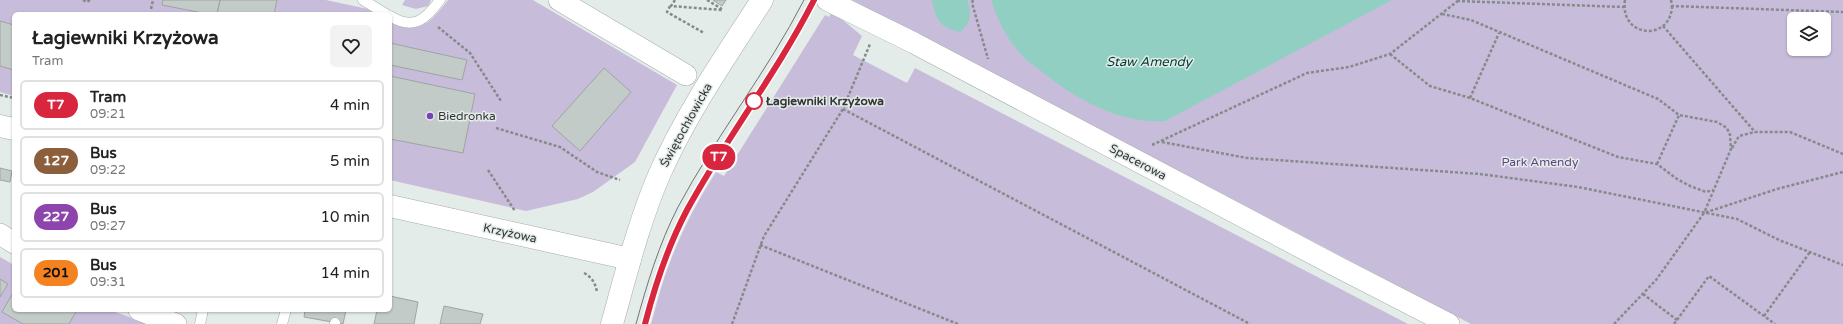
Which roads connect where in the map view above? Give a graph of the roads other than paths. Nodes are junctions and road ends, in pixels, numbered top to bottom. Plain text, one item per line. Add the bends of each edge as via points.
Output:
1 (363, 0) edge
2 (440, 0) edge
3 (559, 0) edge
4 (762, 0) edge
5 (827, 0) edge
6 (383, 12) edge
7 (392, 17) edge
8 (686, 76) dead end
9 (0, 126) edge
10 (12, 129) edge
11 (392, 206) edge
12 (0, 234) edge
13 (12, 242) edge
14 (630, 259) junction
15 (144, 312) edge
16 (203, 312) edge
17 (285, 312) edge
18 (176, 324) edge
19 (200, 324) edge
20 (282, 324) edge
21 (612, 324) edge
22 (1449, 324) edge

1 - 6 lane
2 - 7 lane via 427,17 412,23
3 - 8 street
4 - 14 main road, Świętochłowicka via 681,130 660,174
5 - 22 street, Spacerowa
9 - 10 main road
11 - 14 main road, Krzyżowa
12 - 13 street
14 - 21 main road, Świętochłowicka
15 - 18 street
16 - 19 lane
17 - 20 lane

